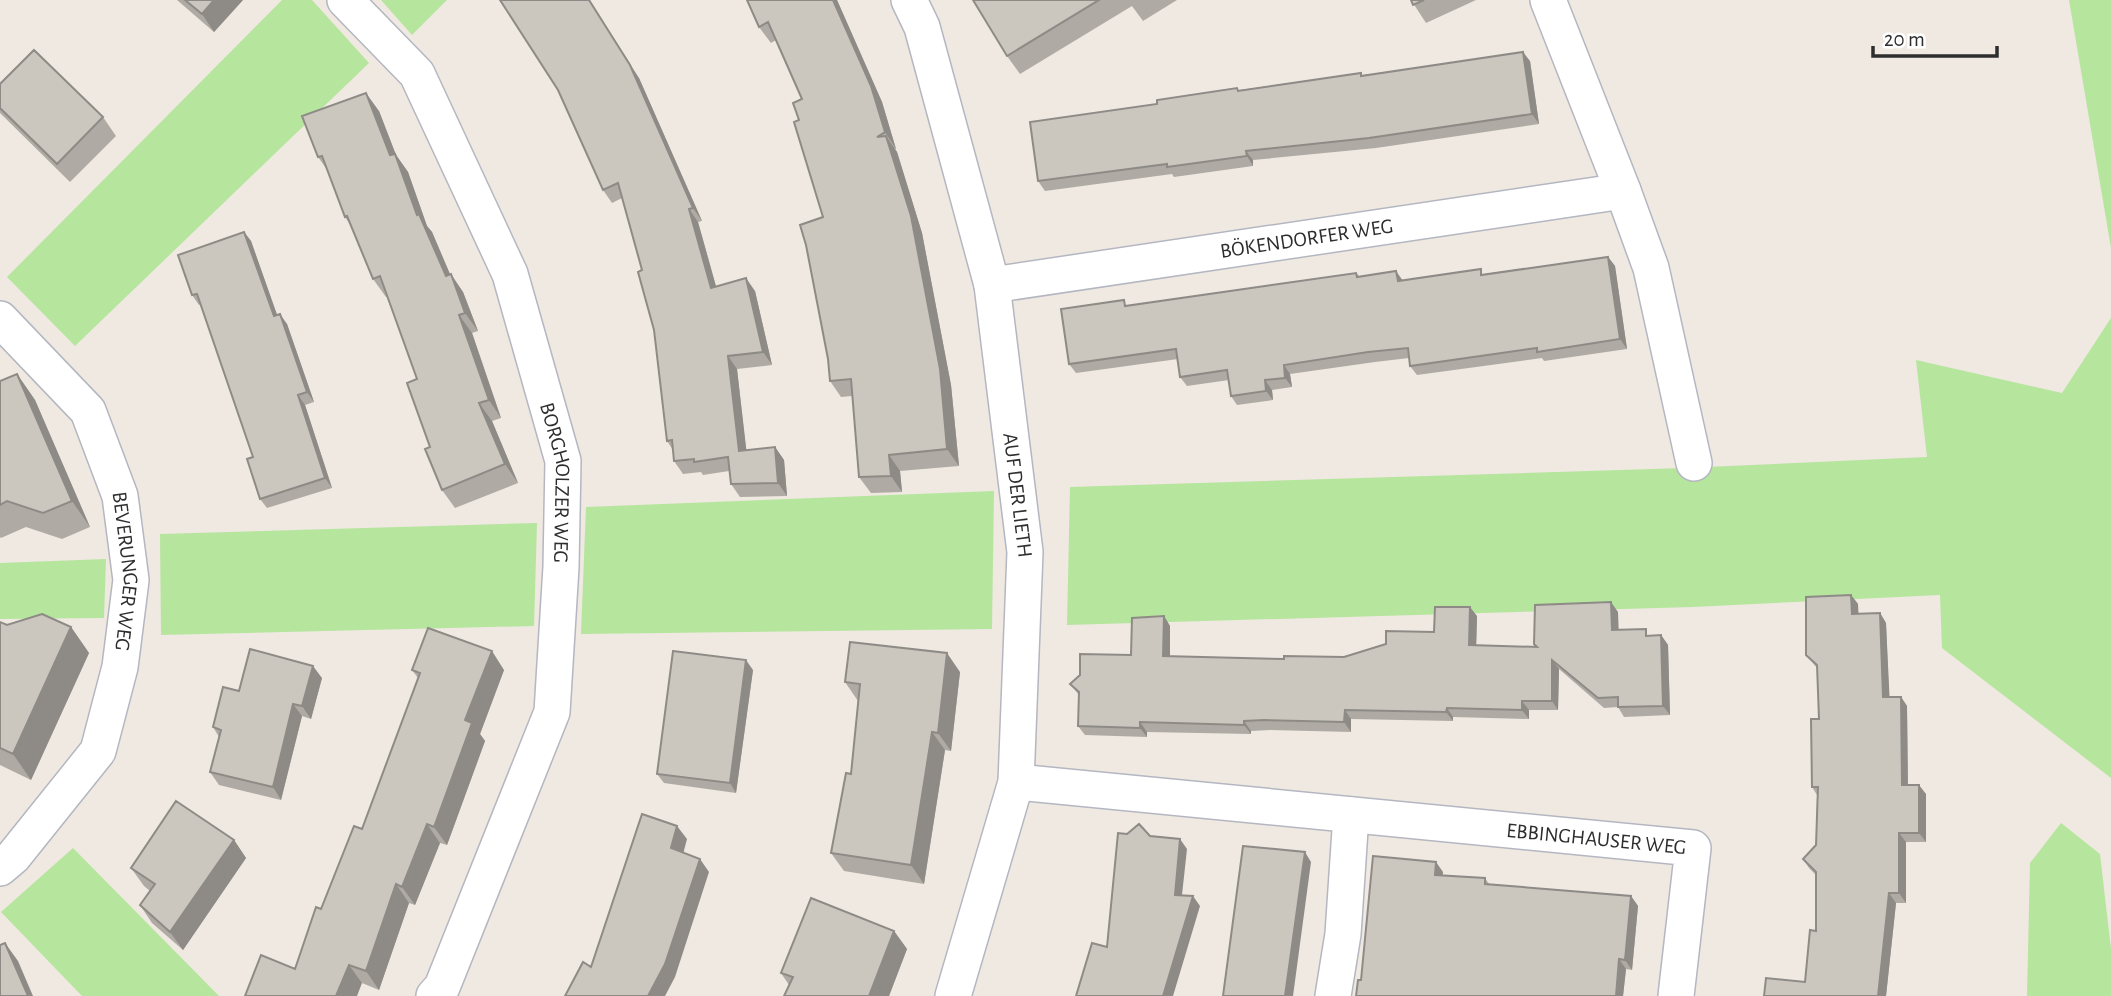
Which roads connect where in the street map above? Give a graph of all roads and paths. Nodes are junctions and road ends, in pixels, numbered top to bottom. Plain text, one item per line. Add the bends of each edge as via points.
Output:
1 (345, 0) edge
2 (909, 0) edge
3 (1548, 0) edge
4 (1623, 191) junction
5 (992, 285) junction
6 (0, 319) edge
7 (1694, 463) dead end
8 (1016, 782) junction
9 (1351, 815) junction
10 (0, 868) edge
11 (434, 996) edge
12 (953, 996) edge
13 (1332, 996) edge
14 (1676, 996) edge

1 - 11 street, BORGHOLZER WEG via 417,74 510,274 563,461 552,712 442,987
2 - 5 street, AUF DER LIETH via 922,27
3 - 4 street
4 - 5 street, BÖKENDORFER WEG
4 - 7 street via 1651,268
5 - 8 street, AUF DER LIETH via 1025,552
6 - 10 street, BEVERUNGER WEG via 88,411 120,496 131,580 120,667 98,751 13,858
8 - 9 street, EBBINGHAUSER WEG
8 - 12 street, AUF DER LIETH
9 - 13 street via 1343,934
9 - 14 street, EBBINGHAUSER WEG via 1693,848

